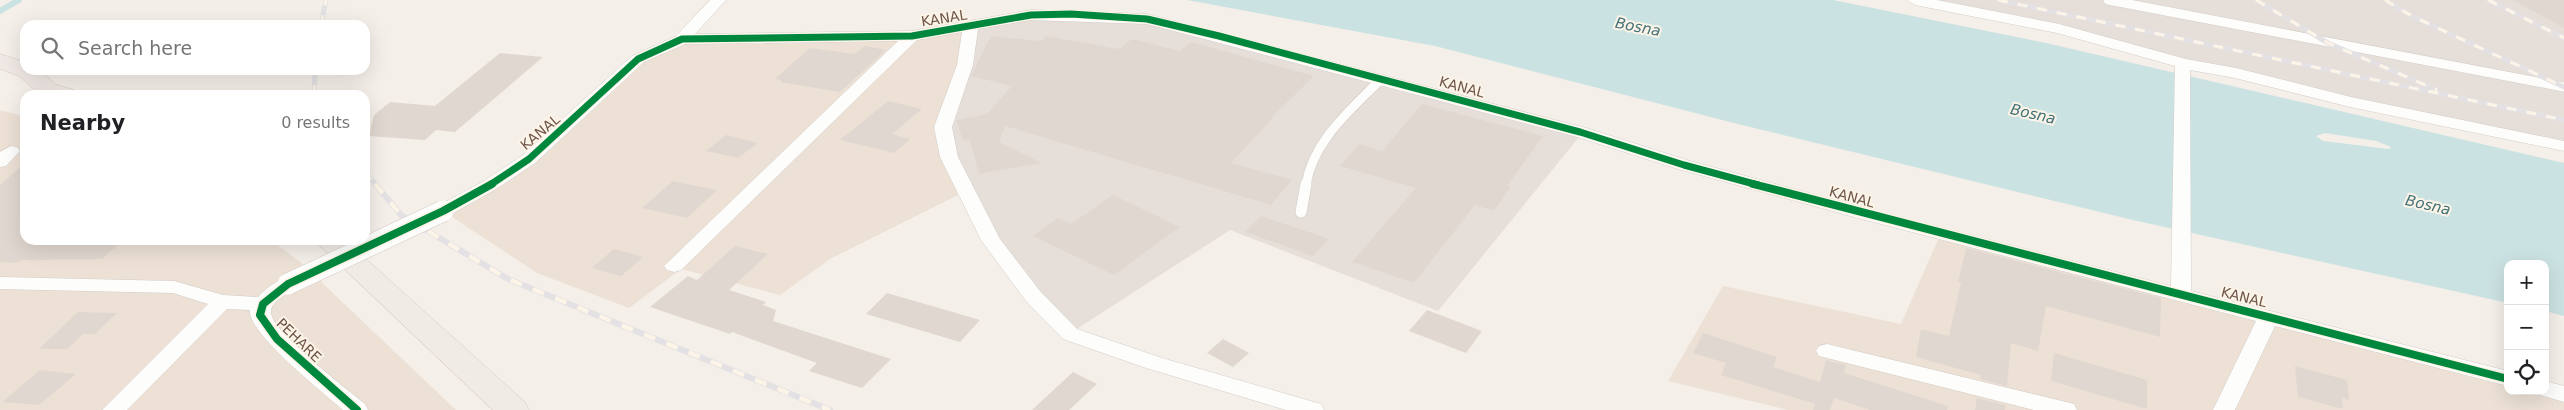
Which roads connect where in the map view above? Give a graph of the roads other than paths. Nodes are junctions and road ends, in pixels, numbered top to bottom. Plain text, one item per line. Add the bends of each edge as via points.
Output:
1 (718, 0) edge
2 (1915, 0) edge
3 (2108, 0) edge
4 (972, 27) junction
5 (912, 36) junction
6 (682, 39) junction
7 (0, 61) edge
8 (2183, 66) junction
9 (20, 68) edge
10 (0, 75) edge
11 (33, 75) edge
12 (1381, 79) junction
13 (2564, 87) edge
14 (51, 90) edge
15 (55, 90) edge
16 (2564, 146) edge
17 (1301, 212) dead end
18 (333, 245) edge
19 (674, 266) dead end
20 (0, 283) edge
21 (2181, 294) junction
22 (222, 302) junction
23 (263, 304) junction
24 (2269, 317) junction
25 (1827, 351) dead end
26 (2504, 378) edge
27 (2549, 390) edge
28 (2564, 394) edge
29 (113, 410) edge
30 (357, 410) edge
31 (513, 410) edge
32 (1313, 410) edge
33 (2066, 410) edge
34 (2224, 410) edge

1 - 6 street
2 - 8 street via 2059,28
3 - 13 lane
4 - 5 street, KANAL
4 - 12 street, KANAL via 1031,15 1147,19
4 - 32 street via 965,65 942,127 949,157 991,240 1033,296 1070,334 1154,363
5 - 6 street, KANAL
5 - 19 street
6 - 23 street, KANAL, bridge via 638,59 586,110 529,158 490,185 443,211 288,284
7 - 9 highway
8 - 16 street via 2236,73 2350,102
8 - 21 street
10 - 14 highway
11 - 15 highway
12 - 17 lane via 1326,138 1308,170
12 - 21 street, KANAL via 1580,132 1684,165 1842,208
18 - 31 main road
20 - 22 street via 174,287
21 - 24 street, KANAL
22 - 23 street
22 - 29 street
23 - 30 street, PEHARE via 260,315 276,339
24 - 26 street, KANAL
24 - 34 street
25 - 33 street
27 - 28 street

